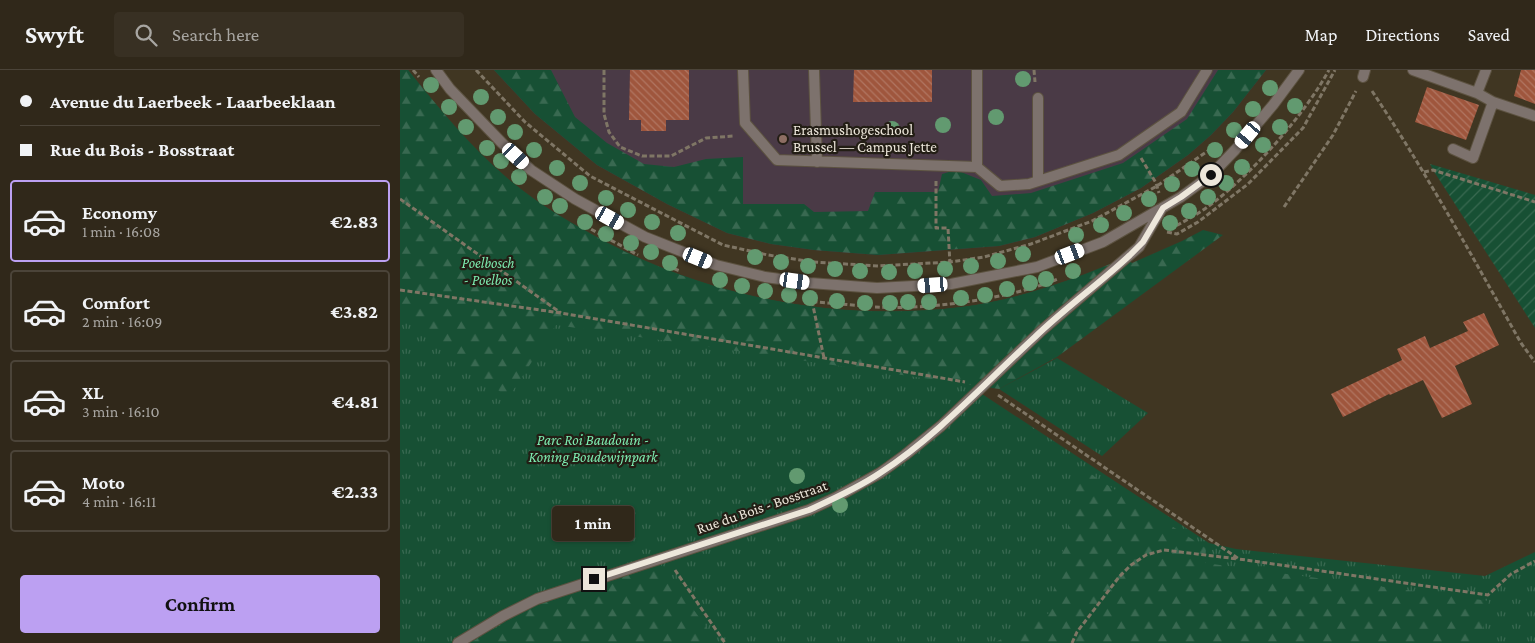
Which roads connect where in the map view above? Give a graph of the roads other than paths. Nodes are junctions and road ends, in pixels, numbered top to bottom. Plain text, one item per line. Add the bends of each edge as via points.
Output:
1 (436, 70) edge
2 (743, 70) edge
3 (814, 70) edge
4 (978, 70) edge
5 (1207, 70) edge
6 (1299, 70) edge
7 (1413, 70) edge
8 (1486, 70) edge
9 (1477, 93) junction
10 (1038, 98) dead end
11 (1494, 102) junction
12 (1535, 116) edge
13 (1453, 149) dead end
14 (816, 162) junction
15 (977, 167) junction
16 (1038, 181) junction
17 (1163, 208) junction
18 (458, 643) edge

1 - 17 street via 509,150 531,170 575,199 645,237 716,265 765,277 878,288 951,284 1037,267 1102,242
2 - 14 street via 745,123 777,160
3 - 14 street
4 - 15 street
5 - 16 street via 1180,112 1119,155
6 - 17 street via 1273,105 1211,175
7 - 9 street
8 - 9 street
9 - 11 street
10 - 16 street
11 - 12 street
11 - 13 street via 1473,158
14 - 15 street
15 - 16 street via 1000,186
17 - 18 street, Rue du Bois - Bosstraat via 1139,247 1041,331 941,426 880,473 809,510 536,599

